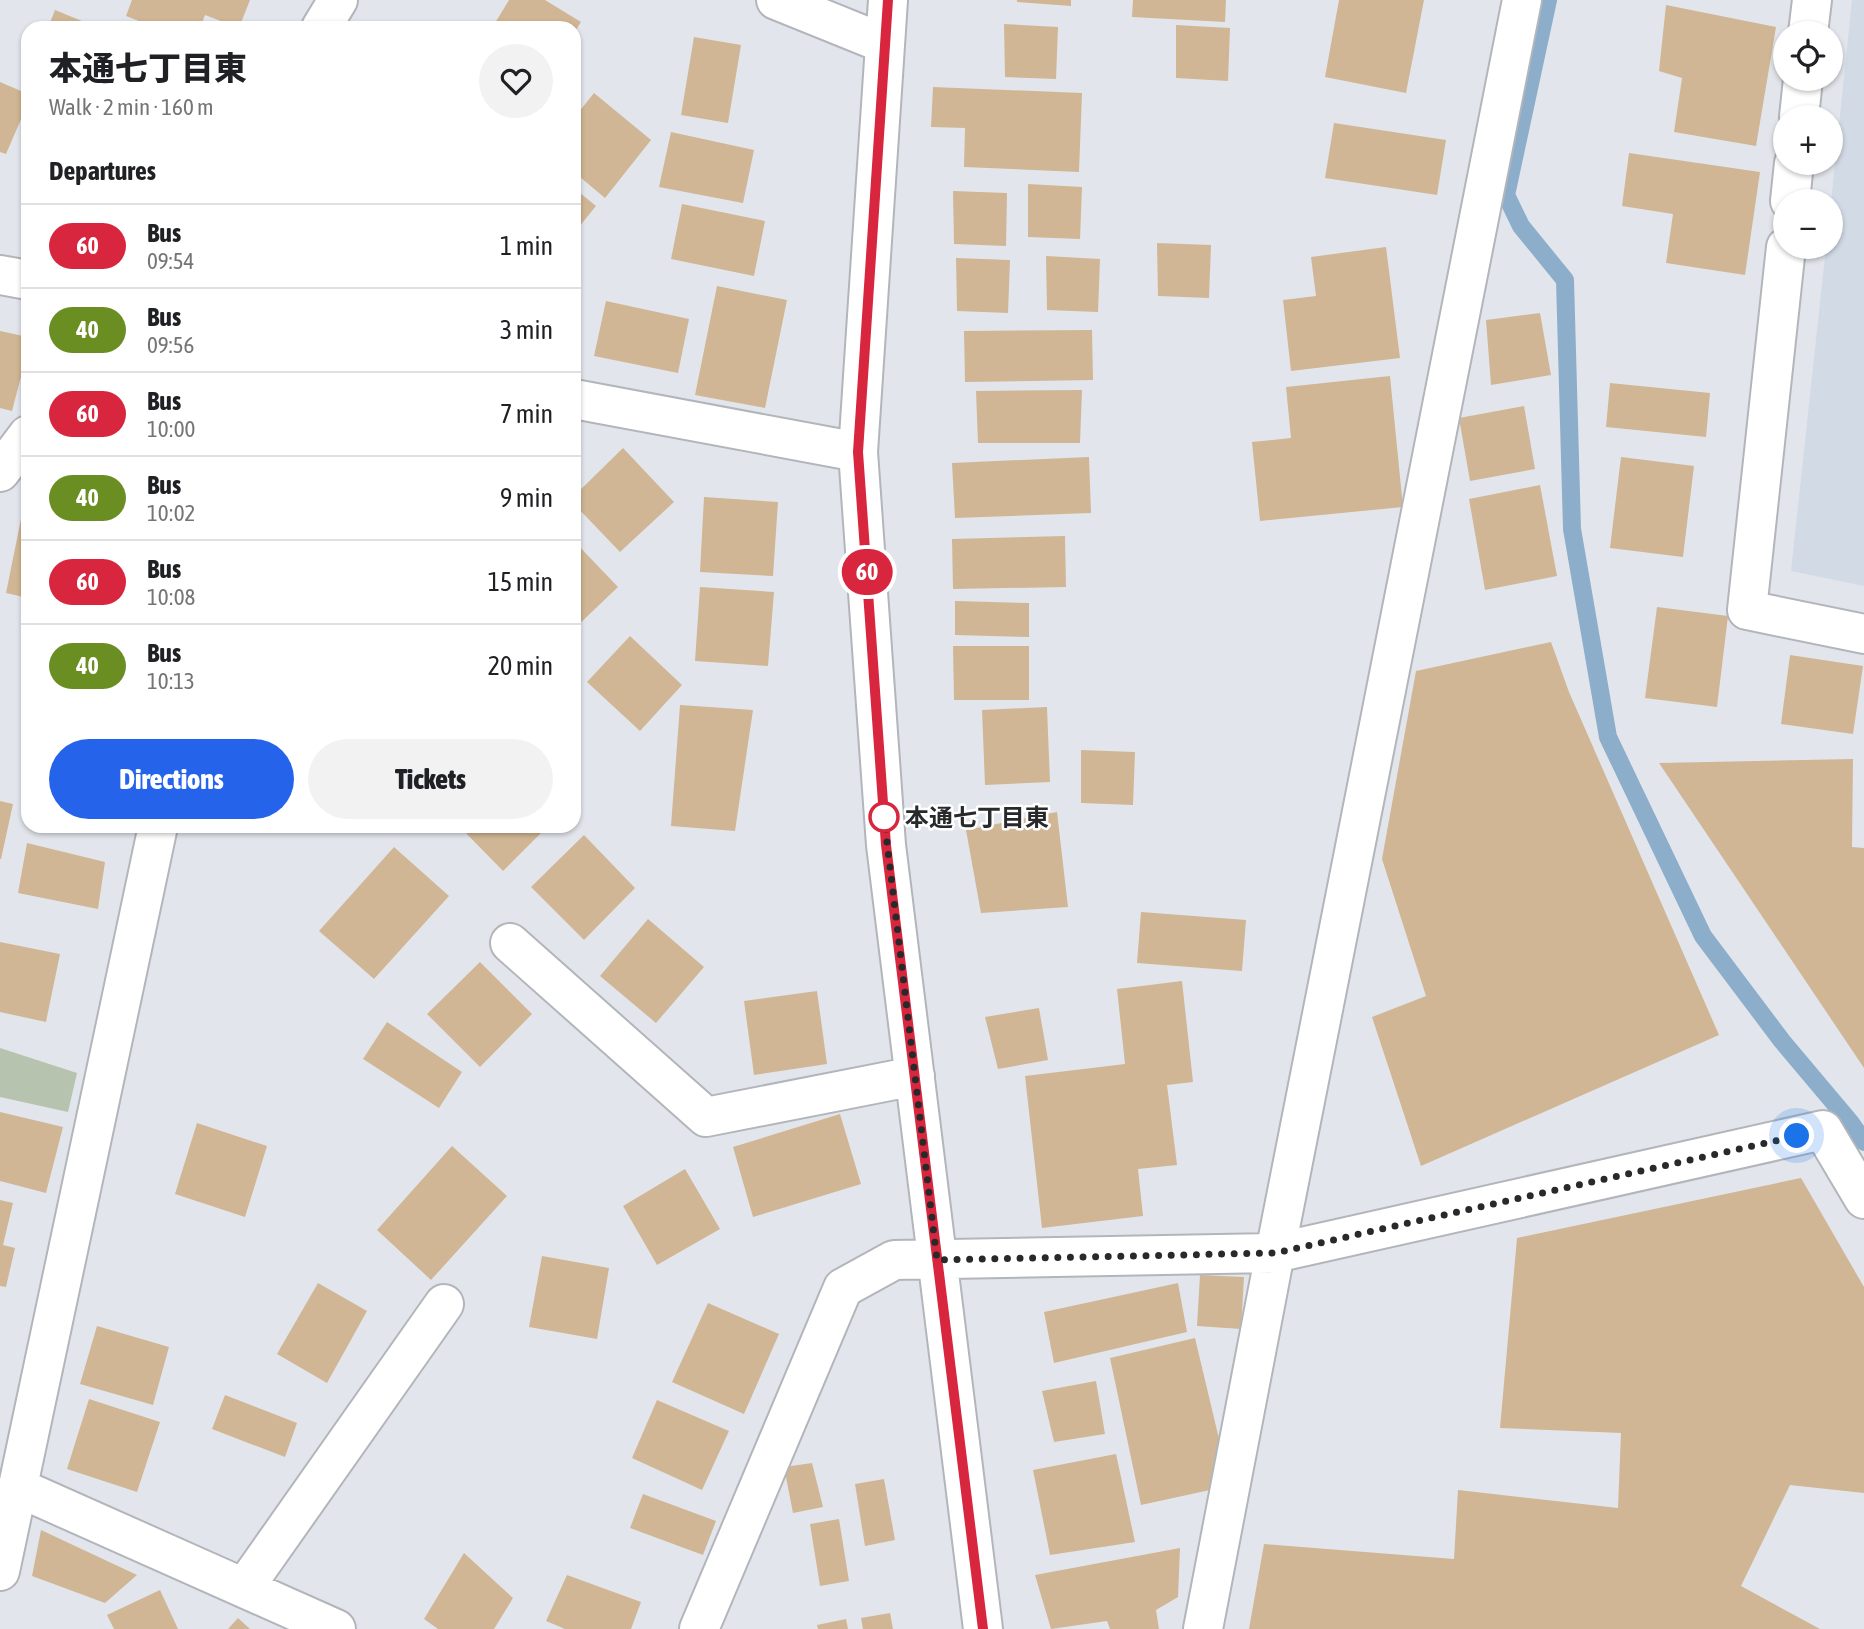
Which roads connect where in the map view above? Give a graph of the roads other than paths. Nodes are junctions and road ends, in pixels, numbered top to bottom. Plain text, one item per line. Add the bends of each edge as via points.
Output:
1 (338, 0) edge
2 (776, 0) edge
3 (888, 0) edge
4 (1522, 0) edge
5 (325, 21) edge
6 (885, 44) junction
7 (1785, 259) edge
8 (0, 275) edge
9 (21, 279) edge
10 (581, 400) edge
11 (21, 444) edge
12 (858, 452) junction
13 (0, 472) edge
14 (1864, 634) edge
15 (157, 833) edge
16 (510, 943) dead end
17 (915, 1076) junction
18 (1864, 1199) edge
19 (1275, 1253) junction
20 (937, 1260) junction
21 (444, 1304) dead end
22 (17, 1487) junction
23 (0, 1570) edge
24 (244, 1588) junction
25 (336, 1629) edge
26 (699, 1629) edge
27 (983, 1629) edge
28 (1203, 1629) edge

1 - 5 street
2 - 6 street
3 - 6 street
4 - 19 street
6 - 12 street
7 - 14 street via 1747,610
8 - 9 street
10 - 12 street
11 - 13 street
12 - 17 street via 886,845
15 - 22 street
16 - 17 street via 706,1117
17 - 20 street
18 - 19 street via 1823,1130
19 - 20 street
19 - 28 street
20 - 26 street via 894,1260 843,1288
20 - 27 street
21 - 24 street
22 - 23 street
22 - 24 street
24 - 25 street

